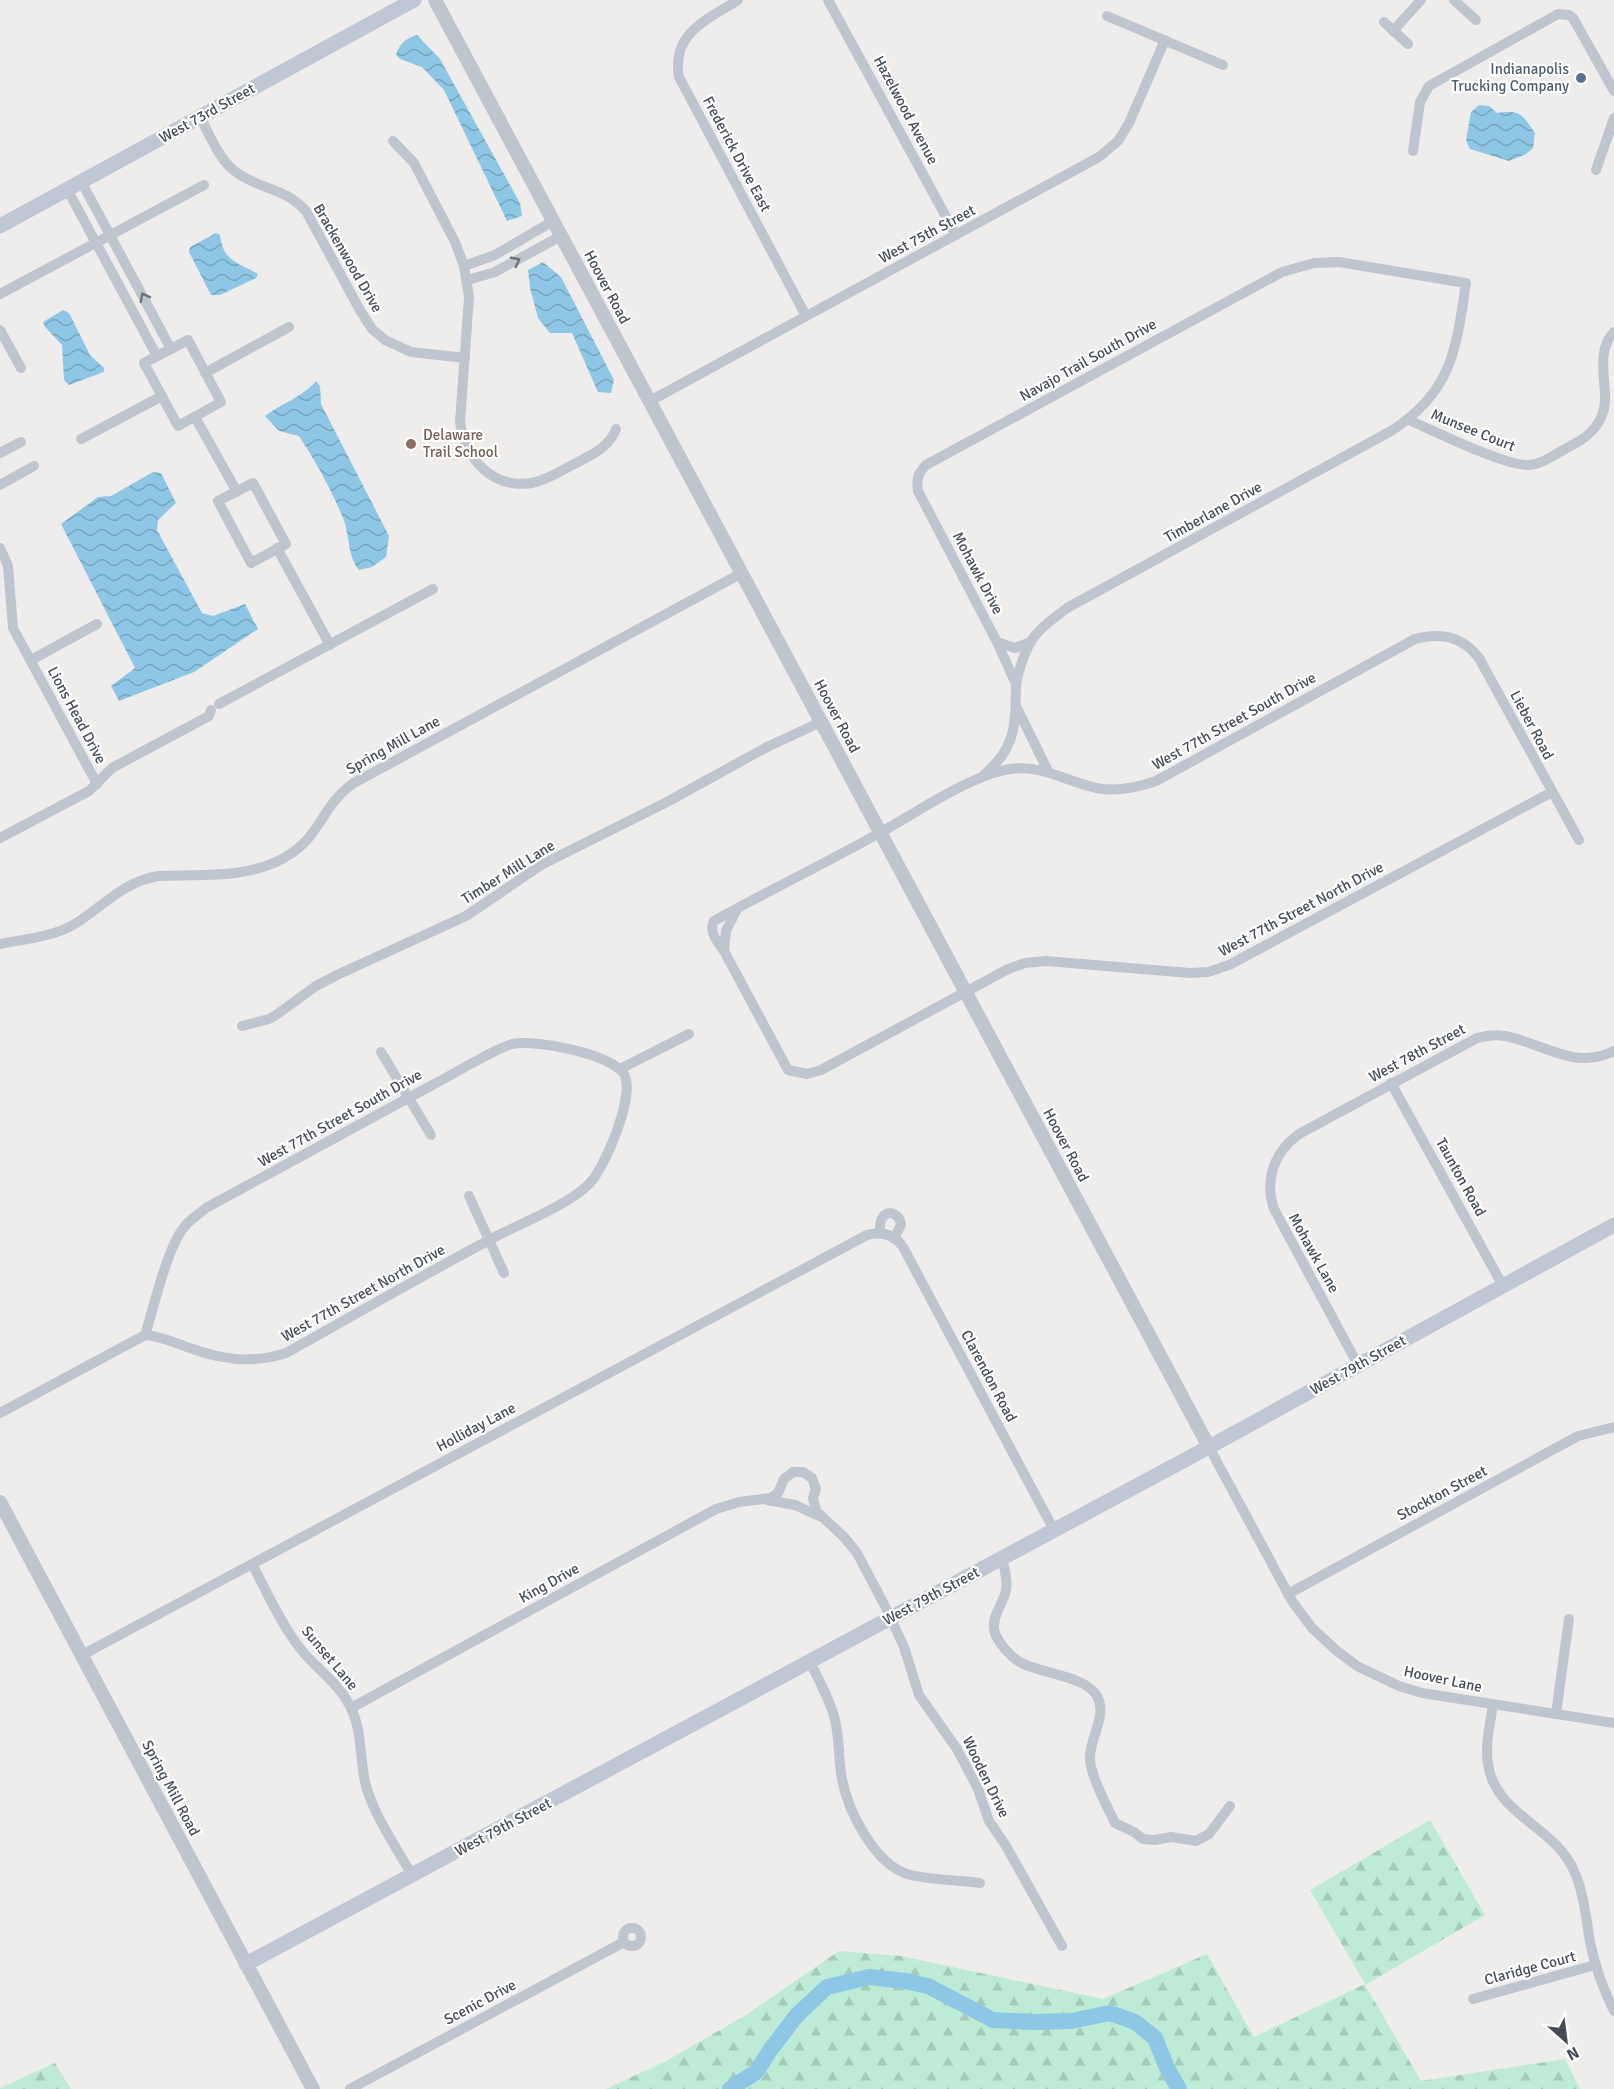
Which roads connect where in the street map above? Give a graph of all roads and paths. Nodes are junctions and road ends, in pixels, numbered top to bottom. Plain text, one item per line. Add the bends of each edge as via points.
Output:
1 (414, 0) edge
2 (435, 0) edge
3 (738, 0) edge
4 (828, 0) edge
5 (1421, 0) edge
6 (1454, 0) edge
7 (1107, 16) dead end
8 (1476, 20) dead end
9 (1384, 22) dead end
10 (1393, 31) junction
11 (1165, 40) junction
12 (1408, 44) dead end
13 (1223, 65) dead end
14 (1614, 91) edge
15 (200, 117) junction
16 (1614, 118) edge
17 (393, 141) dead end
18 (1413, 151) dead end
19 (1596, 170) dead end
20 (81, 181) junction
21 (204, 185) dead end
22 (67, 189) junction
23 (553, 221) junction
24 (0, 226) edge
25 (110, 235) junction
26 (956, 235) junction
27 (561, 236) junction
28 (96, 243) junction
29 (464, 266) junction
30 (468, 280) junction
31 (1466, 284) joint
32 (0, 294) edge
33 (806, 316) junction
34 (289, 327) dead end
35 (0, 330) edge
36 (1614, 332) edge
37 (171, 348) junction
38 (157, 356) junction
39 (465, 358) junction
40 (21, 369) dead end
41 (205, 373) junction
42 (162, 396) junction
43 (650, 401) junction
44 (195, 417) junction
45 (1409, 420) junction
46 (616, 429) dead end
47 (81, 439) dead end
48 (21, 442) dead end
49 (0, 453) edge
50 (34, 466) dead end
51 (918, 475) joint
52 (0, 484) edge
53 (237, 492) junction
54 (0, 548) edge
55 (277, 548) junction
56 (742, 573) junction
57 (433, 589) dead end
58 (10, 603) junction
59 (0, 609) edge
60 (97, 624) dead end
61 (1448, 636) joint
62 (997, 642) junction
63 (1031, 642) junction
64 (330, 645) junction
65 (31, 660) junction
66 (1016, 684) junction
67 (1016, 708) junction
68 (821, 722) junction
69 (1048, 771) junction
70 (984, 775) junction
71 (97, 784) junction
72 (1551, 792) junction
73 (880, 833) junction
74 (0, 838) edge
75 (1579, 840) dead end
76 (737, 909) junction
77 (0, 944) edge
78 (724, 951) junction
79 (966, 993) junction
80 (242, 1026) dead end
81 (690, 1034) dead end
82 (1614, 1051) edge
83 (381, 1052) dead end
84 (622, 1071) junction
85 (1391, 1083) junction
86 (409, 1098) junction
87 (431, 1135) dead end
88 (1282, 1150) joint
89 (469, 1196) dead end
90 (1614, 1225) edge
91 (887, 1235) junction
92 (489, 1240) junction
93 (504, 1273) dead end
94 (1503, 1286) junction
95 (145, 1335) junction
96 (1358, 1365) junction
97 (0, 1413) edge
98 (1614, 1427) edge
99 (1209, 1447) junction
100 (766, 1500) junction
101 (0, 1502) edge
102 (819, 1516) junction
103 (1054, 1530) junction
104 (1002, 1558) junction
105 (252, 1564) junction
106 (1288, 1594) junction
107 (890, 1618) junction
108 (1569, 1620) dead end
109 (82, 1655) junction
110 (810, 1662) junction
111 (1493, 1705) junction
112 (351, 1708) junction
113 (1556, 1714) junction
114 (1614, 1723) edge
115 (1230, 1806) dead end
116 (412, 1875) junction
117 (980, 1883) dead end
118 (624, 1942) dead end
119 (1062, 1946) dead end
120 (246, 1964) junction
121 (1595, 1965) junction
122 (1473, 1999) dead end
123 (1614, 2011) edge
124 (313, 2089) edge
125 (350, 2089) edge

1 - 15 main road, West 73rd Street
2 - 23 street, Hoover Road
3 - 33 street, Frederick Drive East via 692,30 683,42 678,60 680,77
4 - 26 street, Hazelwood Avenue
5 - 10 street
6 - 8 street
7 - 11 street
9 - 10 street
10 - 12 street
11 - 13 street
11 - 26 street, West 75th Street via 1129,123 1112,147
14 - 18 street via 1573,18 1558,14 1428,86 1420,102
15 - 20 main road, West 73rd Street
15 - 39 street, Brackenwood Drive via 234,171 286,194 306,211 372,329 411,352
16 - 19 street
17 - 29 street via 414,164
20 - 22 main road, West 73rd Street
20 - 25 street
21 - 25 street
22 - 24 main road, West 73rd Street
22 - 28 street
23 - 27 street, Hoover Road
23 - 29 street via 495,255
25 - 28 street
37 -> 25 street
26 - 33 street, West 75th Street
30 -> 27 street via 495,272
27 - 43 street, Hoover Road
28 - 32 street
28 - 38 street
29 - 30 street
30 - 39 street
31 - 45 street, Timberlane Drive via 1451,362 1430,399
31 - 51 street, Navajo Trail South Drive via 1339,262 1302,266 1274,276 926,465
33 - 43 street, West 75th Street
34 - 41 street
35 - 40 street
36 - 45 street, Munsee Court via 1604,348 1605,402 1598,425 1586,437 1540,462 1527,465 1507,461
37 - 38 street
37 - 41 street via 188,340
38 - 42 street via 144,363
39 - 46 street via 460,422 463,439 475,461 495,477 519,483 544,479 594,454
41 - 44 street via 221,402
42 - 44 street via 178,426
42 - 47 street
43 - 56 street, Hoover Road
44 - 53 street
45 - 63 street, Timberlane Drive via 1067,608
48 - 49 street
50 - 52 street
51 - 62 street, Mohawk Drive via 918,491
53 - 55 street via 253,483 286,544
53 - 55 street via 218,501 251,563
54 - 58 street, Lions Head Drive via 8,566
55 - 64 street
56 - 68 street, Hoover Road
56 - 77 street, Spring Mill Lane via 352,784 331,803 304,842 273,864 244,873 145,878 126,886 67,928
57 - 64 street
58 - 59 street
58 - 65 street, Lions Head Drive via 14,628
60 - 65 street, Lions Head Drive
61 - 69 street, West 77th Street South Drive via 1415,639 1145,785 1104,789
61 - 72 street, Lieber Road via 1467,645 1479,658
62 - 63 street via 1015,648
62 - 66 street, Mohawk Drive
63 - 66 street, Timberlane Drive
64 - 71 street via 112,768
65 - 71 street, Lions Head Drive
66 - 67 street, Timberlane Drive
67 - 69 street
67 - 70 street, Timberlane Drive via 1014,727 1003,755
68 - 73 street, Hoover Road
68 - 80 street, Timber Mill Lane via 541,865 466,916 337,975 269,1019
69 - 70 street, West 77th Street South Drive via 1023,768
70 - 73 street, West 77th Street South Drive
71 - 74 street
72 - 75 street, Lieber Road
72 - 79 street, West 77th Street North Drive via 1229,965 1190,973 1038,961 1008,969
73 - 76 street, West 77th Street South Drive
73 - 79 street, Hoover Road
76 - 78 street via 726,931
76 - 78 street, West 77th Street South Drive via 714,921 711,927
78 - 79 street, West 77th Street North Drive via 789,1070 807,1074
79 - 99 street, Hoover Road
81 - 84 street
82 - 85 street, West 78th Street via 1600,1056 1567,1057 1507,1036 1490,1035 1472,1039
83 - 86 street
84 - 86 street, West 77th Street South Drive via 606,1060 533,1042 520,1043 498,1049
84 - 92 street, West 77th Street North Drive via 626,1088 621,1117 603,1167 593,1180 574,1196
85 - 88 street, West 78th Street via 1299,1134
85 - 94 street, Taunton Road
86 - 87 street
86 - 95 street, West 77th Street South Drive via 194,1217 172,1250
88 - 96 street, Mohawk Lane via 1270,1181 1274,1209
89 - 92 street
90 - 94 main road, West 79th Street
91 - 91 street via 900,1228 900,1219 892,1214 885,1215 880,1223
91 - 103 street, Clarendon Road via 905,1250
91 - 105 street, Holliday Lane via 867,1235
92 - 93 street
92 - 95 street, West 77th Street North Drive via 272,1358 222,1358
94 - 96 main road, West 79th Street
95 - 97 street
96 - 99 main road, West 79th Street
98 - 106 street, Stockton Street via 1578,1436
99 - 103 main road, West 79th Street
99 - 106 street, Hoover Lane
100 - 102 street, King Drive via 795,1505
100 - 102 street via 778,1493 789,1474 803,1472 814,1480 814,1507
100 - 112 street, King Drive via 716,1509
101 - 109 street, Spring Mill Road
102 - 107 street, King Drive via 853,1548
103 - 104 main road, West 79th Street
104 - 107 main road, West 79th Street
104 - 115 street via 1007,1581 995,1618 997,1636 1020,1663 1080,1683 1095,1693 1100,1710 1091,1763 1115,1823 1143,1839 1171,1837 1196,1841 1209,1834
105 - 109 street, Holliday Lane
105 - 112 street, Sunset Lane via 295,1641 335,1683
106 - 111 street, Hoover Lane via 1318,1634 1372,1674 1422,1694
107 - 110 main road, West 79th Street
107 - 119 street, Wooden Drive via 907,1654 919,1695 957,1749 989,1821
108 - 113 street
109 - 120 street, Spring Mill Road
110 - 116 main road, West 79th Street
110 - 117 street via 834,1714 847,1798 876,1853 906,1874
111 - 113 street, Hoover Lane
111 - 121 street via 1487,1759 1493,1783 1507,1804 1554,1841 1572,1865
112 - 116 street, Sunset Lane via 359,1728 368,1792
113 - 114 street, Hoover Lane
116 - 120 main road, West 79th Street
118 - 125 street, Scenic Drive
120 - 124 street, Spring Mill Road
121 - 122 street, Claridge Court
121 - 123 street

